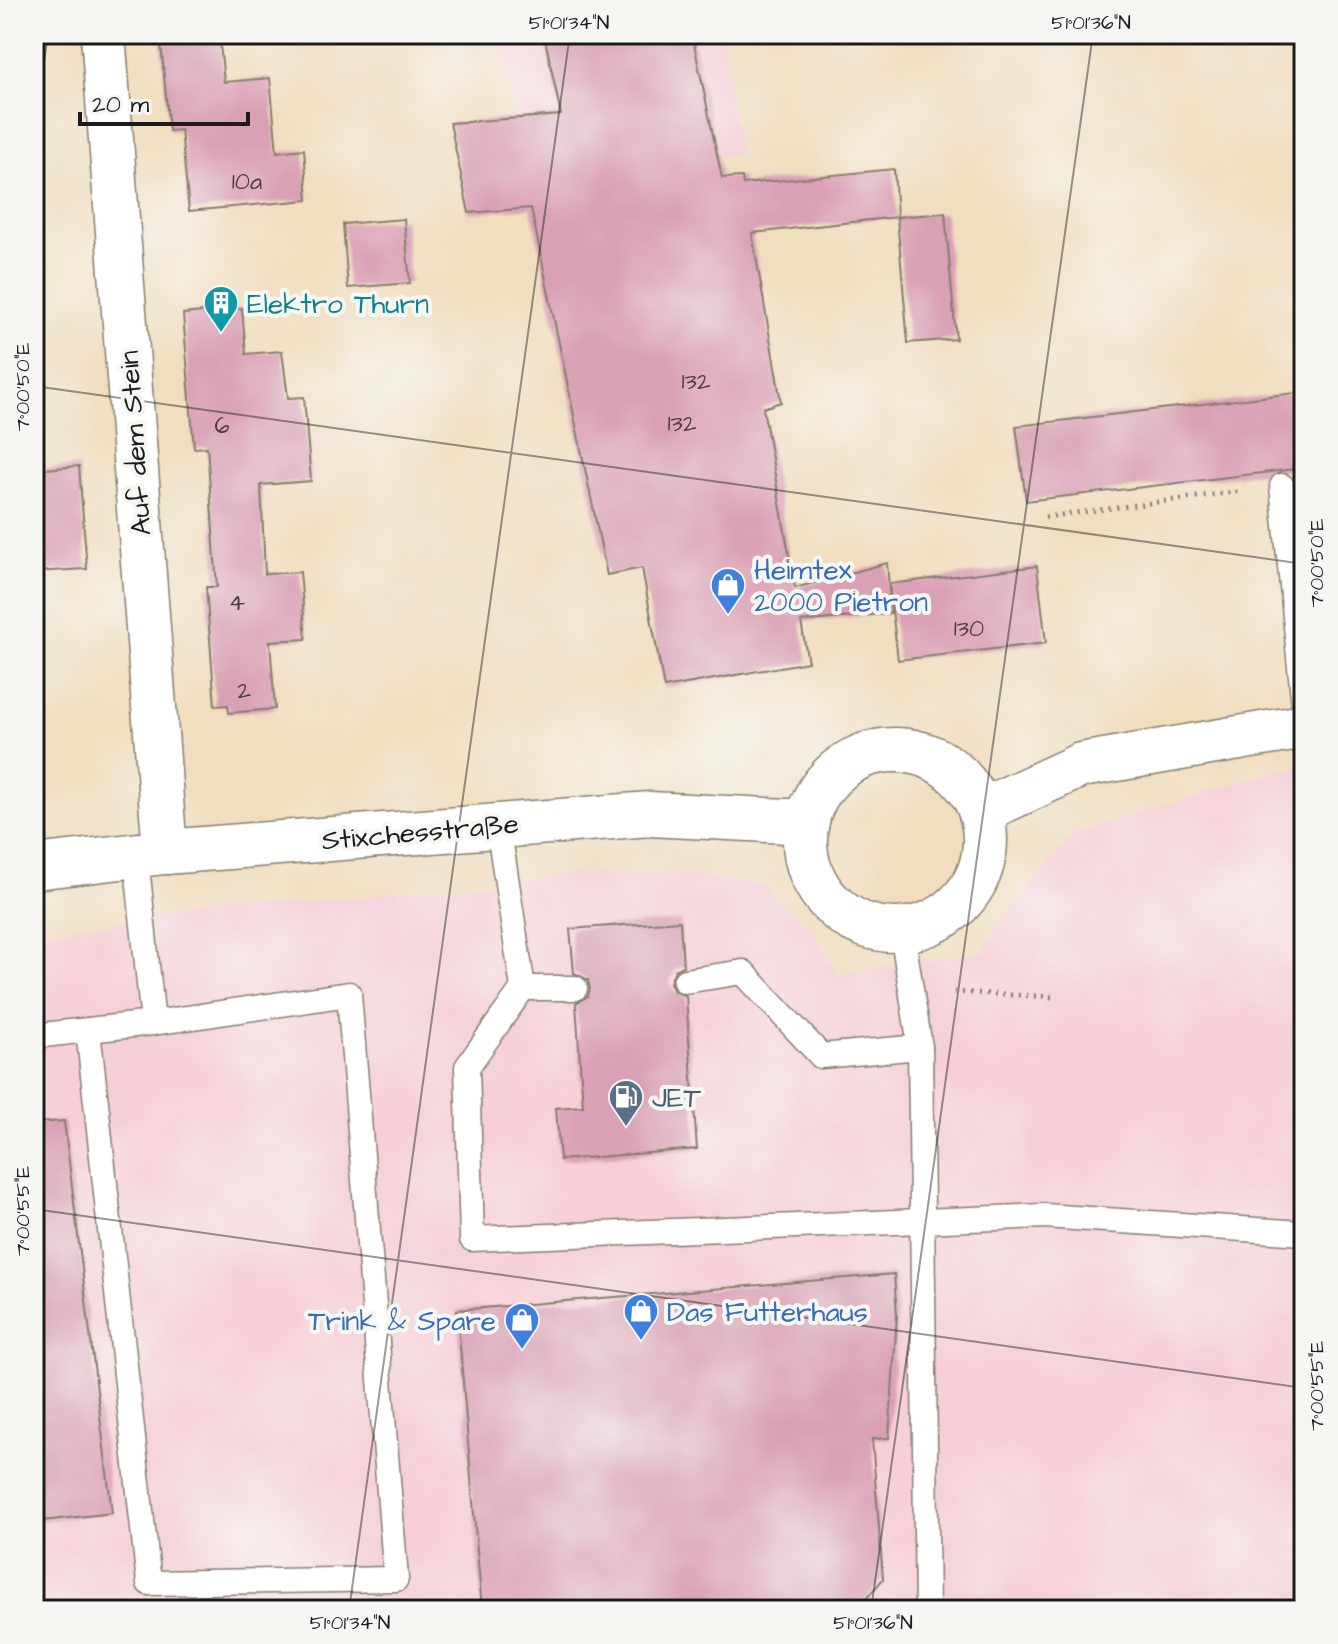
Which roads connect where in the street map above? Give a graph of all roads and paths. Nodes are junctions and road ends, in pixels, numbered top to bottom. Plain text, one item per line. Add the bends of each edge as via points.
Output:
1 (103, 34) edge
2 (1282, 486) joint
3 (1045, 517) dead end
4 (1304, 707) edge
5 (1304, 727) edge
6 (981, 811) junction
7 (807, 822) junction
8 (498, 825) junction
9 (150, 854) junction
10 (34, 867) edge
11 (902, 931) junction
12 (685, 981) dead end
13 (523, 988) junction
14 (575, 988) dead end
15 (1054, 997) dead end
16 (913, 998) junction
17 (153, 1023) junction
18 (88, 1030) junction
19 (34, 1036) edge
20 (920, 1047) junction
21 (925, 1218) junction
22 (1304, 1233) edge
23 (927, 1610) edge

1 - 9 street, Auf dem Stein
2 - 3 path
2 - 4 lane
5 - 6 street via 1081,765
6 - 7 street via 968,785 946,765 920,753 890,749 861,756 836,771 817,794
6 - 11 street via 983,865 971,890 953,911 929,925
7 - 8 street, Stixchesstraße via 650,814
7 - 11 street via 805,849 812,876 827,900 848,918
8 - 9 street, Stixchesstraße
8 - 13 lane
9 - 10 street, Stixchesstraße
9 - 17 lane
11 - 16 lane
12 - 20 lane via 743,972 821,1056
13 - 14 lane
13 - 21 lane via 467,1067 472,1239
15 - 16 path via 949,992
16 - 20 lane
17 - 18 lane
17 - 18 lane via 349,994 396,1579 149,1583
18 - 19 lane
20 - 21 lane
21 - 22 lane via 1044,1216
21 - 23 lane

